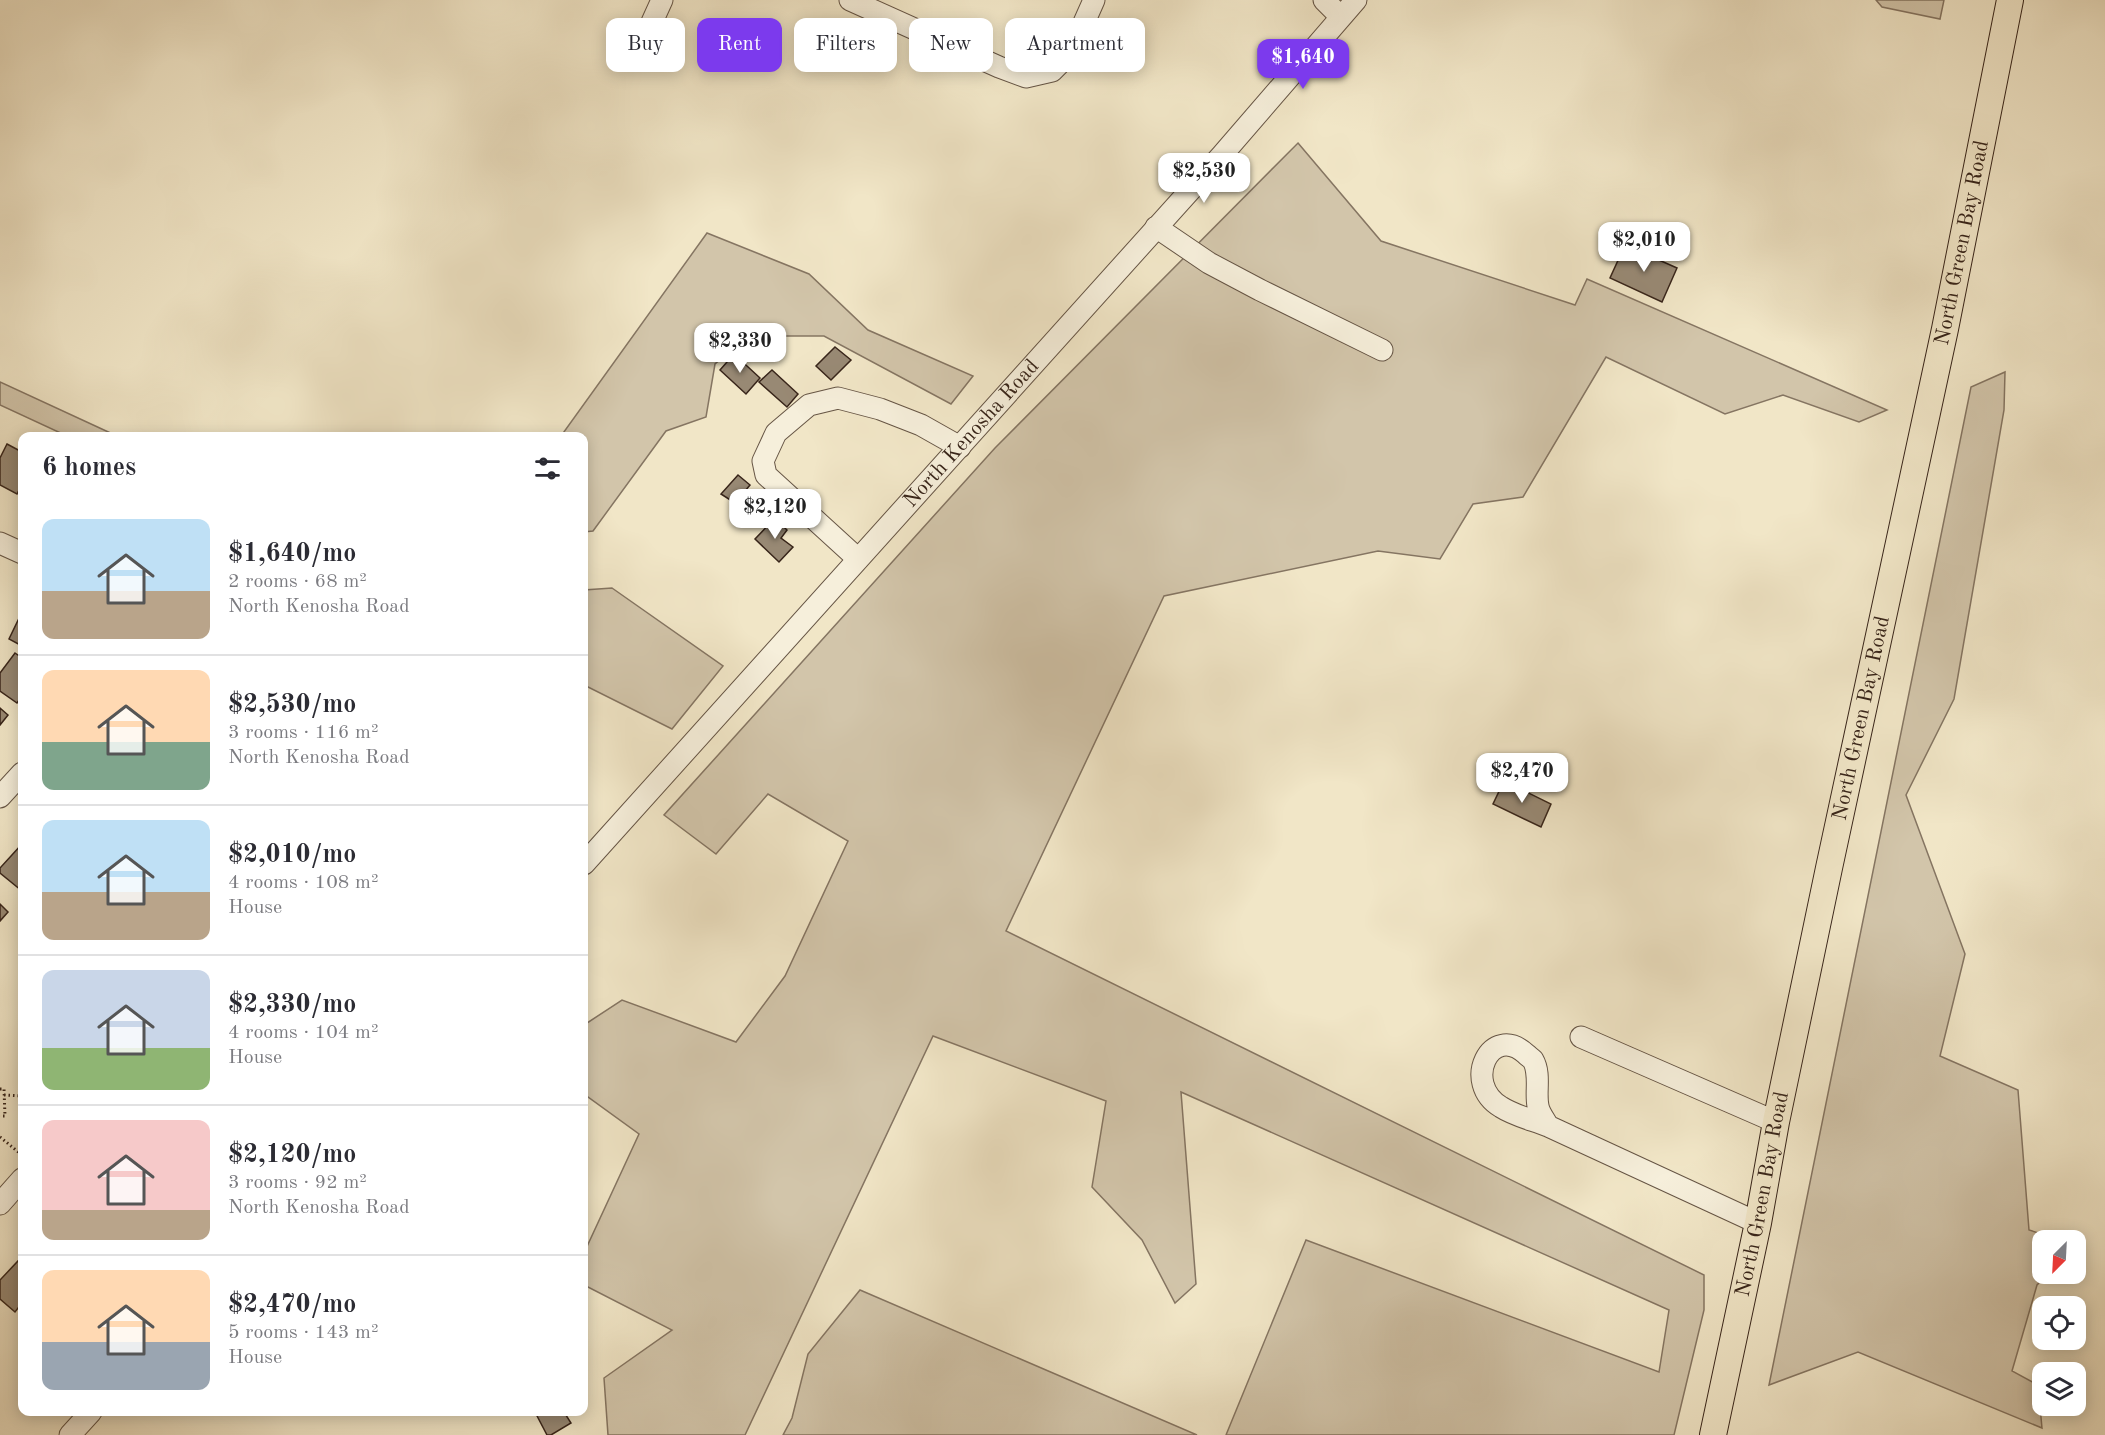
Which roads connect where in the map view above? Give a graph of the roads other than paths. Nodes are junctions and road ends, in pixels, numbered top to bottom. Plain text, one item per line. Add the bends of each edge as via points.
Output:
1 (662, 0) edge
2 (850, 0) edge
3 (1094, 0) edge
4 (1324, 0) edge
5 (1356, 0) edge
6 (2010, 0) edge
7 (1340, 16) junction
8 (654, 18) edge
9 (1156, 227) junction
10 (1382, 350) dead end
11 (960, 447) junction
12 (0, 543) edge
13 (18, 551) edge
14 (858, 559) junction
15 (18, 777) edge
16 (0, 797) edge
17 (588, 860) edge
18 (1581, 1037) dead end
19 (1776, 1122) junction
20 (1548, 1126) dead end
21 (18, 1184) edge
22 (0, 1204) edge
23 (1758, 1223) junction
24 (88, 1416) edge
25 (70, 1435) edge
26 (1713, 1435) edge

1 - 8 street
2 - 3 street via 1026,77 1052,71 1071,52
4 - 7 street
5 - 7 street, North Kenosha Road
6 - 19 main road, North Green Bay Road via 1945,329
7 - 9 street, North Kenosha Road
9 - 10 street via 1209,263
9 - 11 street, North Kenosha Road
11 - 14 street, North Kenosha Road
11 - 14 street via 921,424 838,398 808,405 776,433 763,461 766,475
12 - 13 street
14 - 17 street, North Kenosha Road
15 - 16 street
18 - 19 street
19 - 23 main road, North Green Bay Road
20 - 23 street
21 - 22 street
23 - 26 main road, North Green Bay Road
24 - 25 street

